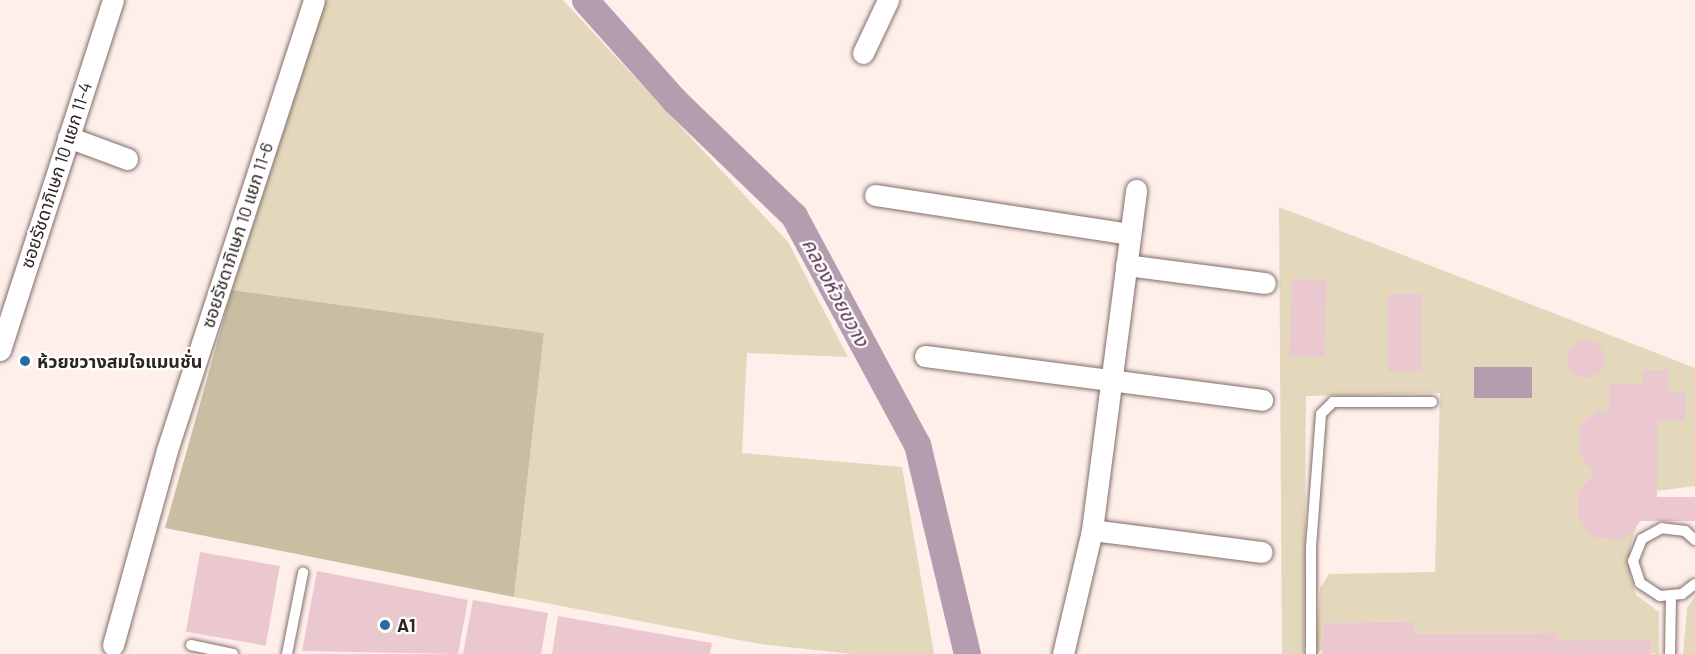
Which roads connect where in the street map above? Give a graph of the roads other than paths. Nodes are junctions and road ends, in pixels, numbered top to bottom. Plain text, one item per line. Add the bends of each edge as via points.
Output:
1 (112, 0) edge
2 (314, 0) edge
3 (888, 0) edge
4 (863, 53) dead end
5 (69, 137) junction
6 (127, 159) dead end
7 (1136, 189) dead end
8 (875, 195) dead end
9 (1130, 234) junction
10 (1126, 265) junction
11 (1265, 283) dead end
12 (0, 350) edge
13 (925, 356) dead end
14 (1111, 380) junction
15 (1262, 400) dead end
16 (1432, 402) dead end
17 (1092, 530) junction
18 (1695, 540) edge
19 (1262, 552) dead end
20 (303, 573) dead end
21 (1695, 584) edge
22 (1671, 596) junction
23 (113, 645) dead end
24 (191, 645) dead end
25 (233, 654) edge
26 (287, 654) edge
27 (1063, 654) edge
28 (1311, 654) edge
29 (1670, 654) edge

1 - 5 street, ซอยรัชดาภิเษก 10 แยก 11-4
2 - 23 street, ซอยรัชดาภิเษก 10 แยก 11-6 via 167,450
3 - 4 street
5 - 6 street
5 - 12 street, ซอยรัชดาภิเษก 10 แยก 11-4
7 - 9 street
8 - 9 street
9 - 10 street
10 - 11 street
10 - 14 street
13 - 14 street
14 - 15 street
14 - 17 street
16 - 28 lane via 1333,402 1321,414 1311,547
17 - 19 street
17 - 27 street
18 - 22 lane via 1684,531 1662,528 1642,539 1636,549 1633,561 1640,583 1649,591
20 - 26 lane
21 - 22 lane
22 - 29 lane
24 - 25 lane

